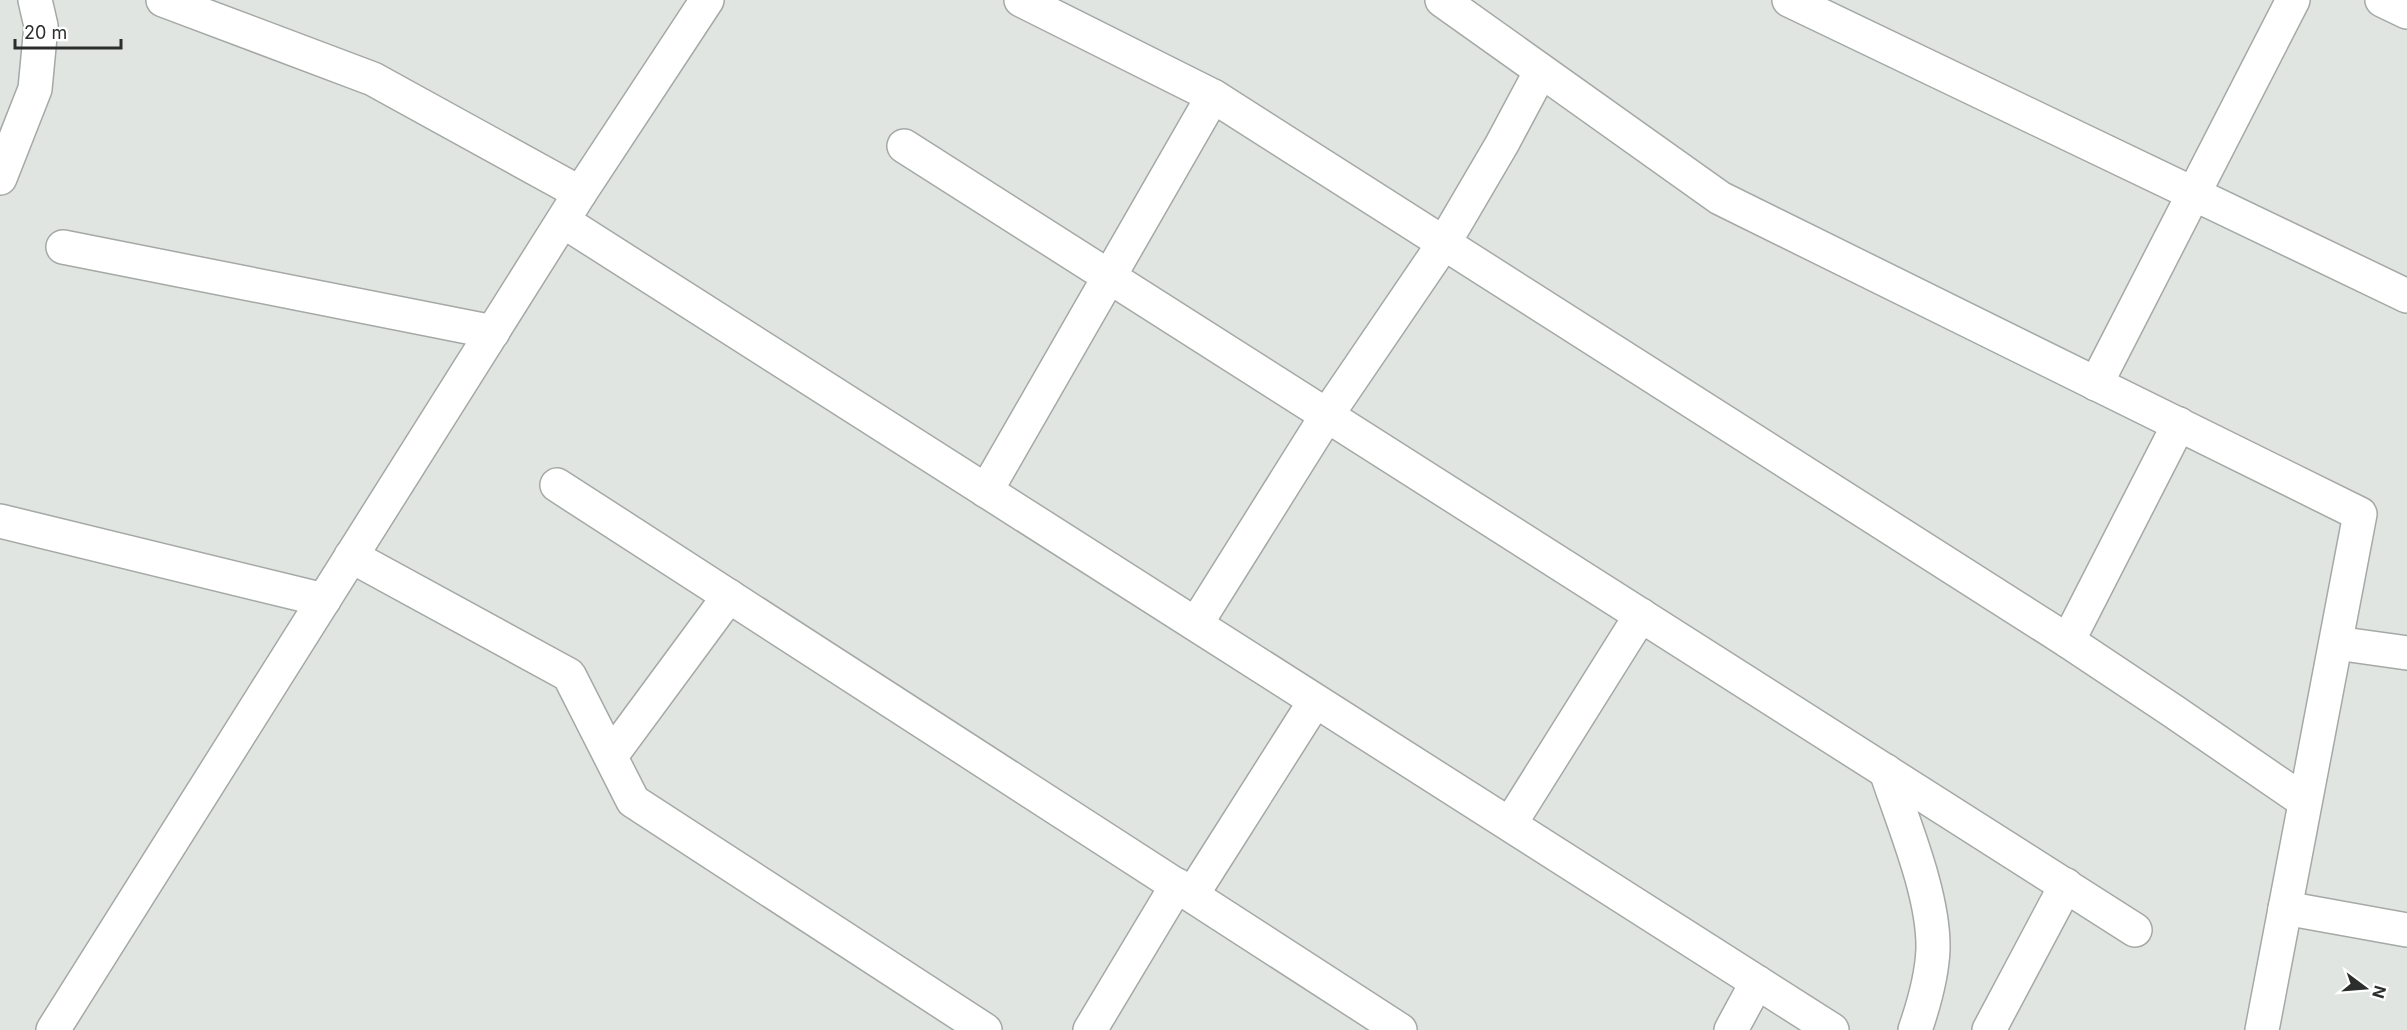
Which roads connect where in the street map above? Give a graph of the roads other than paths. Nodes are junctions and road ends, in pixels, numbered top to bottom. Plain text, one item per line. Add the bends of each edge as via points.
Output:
1 (61, 0) edge
2 (163, 0) edge
3 (707, 0) edge
4 (1021, 0) edge
5 (1442, 0) edge
6 (1789, 0) edge
7 (2293, 0) edge
8 (2382, 0) edge
9 (2407, 12) edge
10 (38, 13) edge
11 (1541, 71) junction
12 (1213, 96) junction
13 (904, 146) dead end
14 (0, 178) edge
15 (580, 193) junction
16 (2194, 194) junction
17 (563, 221) junction
18 (1444, 243) junction
19 (63, 247) dead end
20 (1109, 277) junction
21 (2407, 296) edge
22 (493, 332) junction
23 (2096, 384) junction
24 (1327, 415) junction
25 (2179, 424) junction
26 (557, 485) dead end
27 (986, 491) junction
28 (0, 521) edge
29 (351, 556) junction
30 (729, 596) junction
31 (324, 600) junction
32 (1641, 615) junction
33 (1196, 624) junction
34 (2068, 641) junction
35 (2336, 643) junction
36 (2407, 653) edge
37 (1315, 701) junction
38 (611, 756) junction
39 (1886, 771) junction
40 (2304, 801) junction
41 (1510, 824) junction
42 (2066, 885) junction
43 (1184, 890) junction
44 (2285, 908) junction
45 (2135, 930) dead end
46 (2407, 930) edge
47 (1757, 982) junction
48 (52, 1030) edge
49 (985, 1030) edge
50 (1090, 1030) edge
51 (1401, 1030) edge
52 (1731, 1030) edge
53 (1832, 1030) edge
54 (1915, 1030) edge
55 (1989, 1030) edge
56 (2262, 1030) edge

1 - 10 street
2 - 15 street via 372,79
3 - 15 street
4 - 12 street
5 - 11 street
6 - 16 street
7 - 16 street
8 - 9 street
10 - 14 street via 35,89
11 - 18 street
11 - 23 street via 1720,198
12 - 18 street
12 - 20 street
13 - 20 street
15 - 17 street
16 - 21 street
16 - 23 street
17 - 22 street
17 - 27 street
18 - 24 street
18 - 34 street
19 - 22 street
20 - 24 street
20 - 27 street
22 - 29 street
23 - 25 street
24 - 32 street
24 - 33 street
25 - 34 street
25 - 35 street via 2360,514
26 - 30 street
27 - 33 street
28 - 31 street
29 - 31 street
29 - 38 street via 569,675
30 - 38 street
30 - 43 street
31 - 48 street
32 - 39 street
32 - 41 street
33 - 37 street
34 - 40 street
35 - 36 street
35 - 40 street
37 - 41 street
37 - 43 street
38 - 49 street via 633,801
39 - 42 street
39 - 54 street via 1923,884 1931,925 1931,970
40 - 44 street
41 - 47 street
42 - 45 street
42 - 55 street
43 - 50 street
43 - 51 street
44 - 46 street
44 - 56 street
47 - 52 street
47 - 53 street

